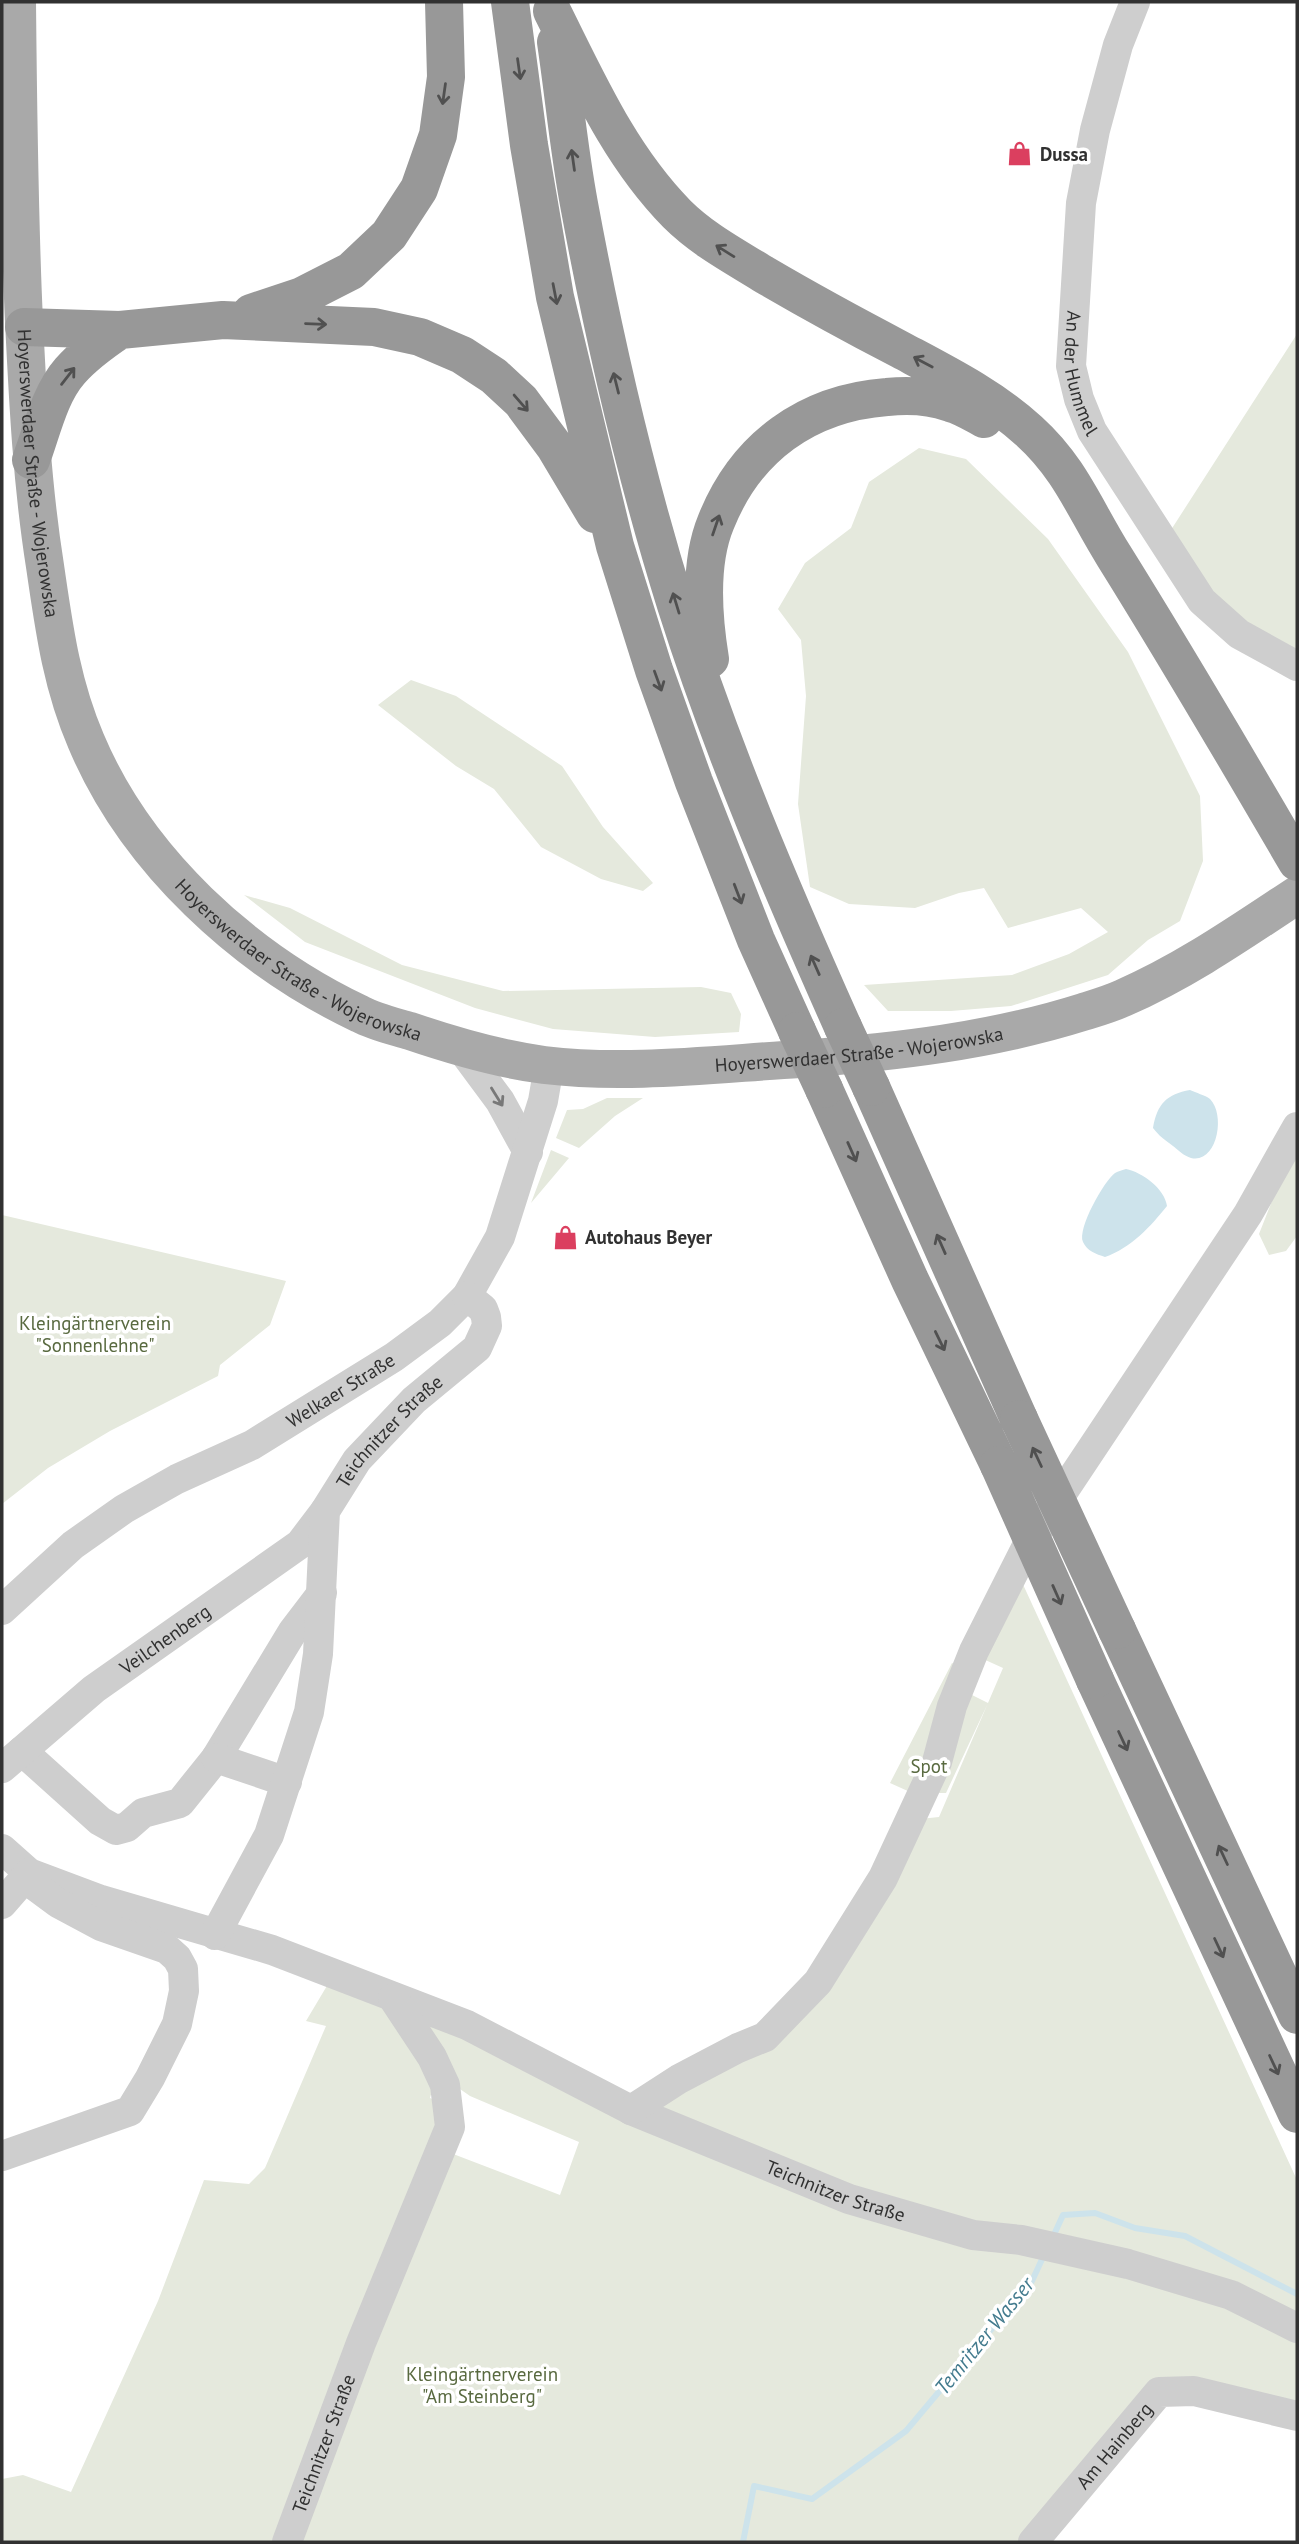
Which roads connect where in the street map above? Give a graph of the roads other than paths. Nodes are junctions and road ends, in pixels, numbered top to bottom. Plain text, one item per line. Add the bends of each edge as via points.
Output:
1 (17, 2) edge
2 (444, 2) edge
3 (510, 2) edge
4 (1135, 2) edge
5 (552, 7) edge
6 (10, 98) edge
7 (223, 320) junction
8 (24, 327) junction
9 (120, 330) junction
10 (31, 460) junction
11 (1093, 523) junction
12 (615, 546) junction
13 (1297, 666) edge
14 (721, 737) junction
15 (1247, 775) junction
16 (1297, 815) edge
17 (1297, 862) edge
18 (1297, 895) edge
19 (460, 1047) junction
20 (549, 1066) junction
21 (1297, 1127) edge
22 (528, 1152) junction
23 (467, 1296) junction
24 (325, 1511) junction
25 (322, 1593) junction
26 (2, 1610) edge
27 (216, 1758) junction
28 (12, 1759) edge
29 (287, 1782) junction
30 (2, 1849) edge
31 (29, 1873) junction
32 (2, 1904) edge
33 (215, 1935) junction
34 (393, 1998) junction
35 (1297, 2015) edge
36 (632, 2110) junction
37 (1297, 2114) edge
38 (2, 2156) edge
39 (1297, 2328) edge
40 (1297, 2416) edge
41 (287, 2542) edge
42 (1033, 2542) edge

1 - 6 main road, Hoyerswerdaer Straße - Wojerowska
2 -> 7 highway via 446,77 438,135 419,189 389,235 351,271 302,296
3 -> 12 highway via 555,297
4 - 13 street, An der Hummel via 1094,130 1081,203 1071,366 1079,399 1092,431 1202,601 1239,634
11 -> 5 highway via 1080,492 1055,457 1003,409 718,247 679,216 645,180 618,140
14 -> 5 highway via 676,604 611,364 579,202
6 - 8 main road, Hoyerswerdaer Straße - Wojerowska
7 - 9 highway
7 -> 12 highway via 374,327 420,337 462,355 521,401 555,447
8 - 9 highway
8 - 10 main road, Hoyerswerdaer Straße - Wojerowska
10 -> 9 highway via 55,394 69,372
10 - 19 main road, Hoyerswerdaer Straße - Wojerowska via 59,659 72,708 108,784 143,839 179,881 261,956 364,1017
14 -> 11 highway via 705,607 712,535 737,480 800,421 826,408 864,399 904,396 950,402 990,422 1019,444
11 - 15 highway
12 -> 37 highway, bridge via 694,782 756,940
35 -> 14 highway, bridge via 843,1027 776,877
15 - 16 highway
15 - 17 highway
18 - 20 main road, Hoyerswerdaer Straße - Wojerowska via 1193,963 1121,1000 1042,1025 951,1043 825,1057 672,1068
19 - 20 main road, Hoyerswerdaer Straße - Wojerowska
19 -> 22 street via 500,1101
20 - 22 street, Welkaer Straße
21 - 36 street via 1248,1214 1021,1556 974,1651 937,1762 883,1878 818,1982 765,2037 679,2079
22 - 23 street, Welkaer Straße via 499,1237
23 - 24 street, Teichnitzer Straße via 486,1317 477,1348 414,1400 357,1460
23 - 26 street, Welkaer Straße via 440,1323 372,1371 252,1444 124,1509 73,1545
24 - 25 street, Teichnitzer Straße
24 - 28 street, Veilchenberg via 300,1544 94,1689
25 - 27 street via 293,1631
25 - 29 street, Teichnitzer Straße via 309,1712
27 - 28 street via 180,1803 143,1812 127,1827 116,1830
27 - 29 street
29 - 33 street, Teichnitzer Straße via 269,1835
30 - 31 street, Teichnitzer Straße
31 - 32 street
31 - 33 street, Teichnitzer Straße
31 - 38 street, Teichnitzer Straße via 35,1886 69,1909 101,1926 167,1949 183,1969 184,1991 177,2024 130,2111
33 - 34 street, Teichnitzer Straße via 272,1950
34 - 36 street, Teichnitzer Straße via 467,2025
34 - 41 street, Teichnitzer Straße via 445,2085 450,2127 362,2341
36 - 39 street, Teichnitzer Straße via 849,2199 960,2232 1082,2253 1231,2295
40 - 42 street, Am Hainberg via 1194,2391 1159,2392

